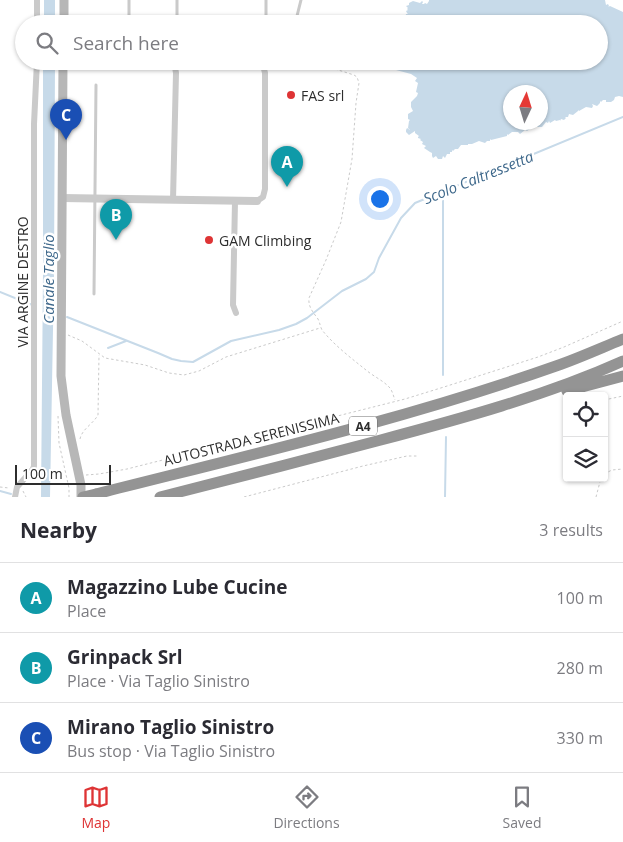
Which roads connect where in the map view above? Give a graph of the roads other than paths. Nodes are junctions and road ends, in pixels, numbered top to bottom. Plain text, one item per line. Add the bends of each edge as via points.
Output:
1 (37, 0) edge
2 (64, 0) edge
3 (129, 0) edge
4 (178, 0) edge
5 (266, 0) edge
6 (301, 0) edge
7 (37, 15) edge
8 (64, 15) edge
9 (129, 15) edge
10 (177, 15) edge
11 (266, 15) edge
12 (298, 15) edge
13 (37, 70) edge
14 (63, 70) edge
15 (175, 70) edge
16 (264, 70) edge
17 (96, 85) dead end
18 (62, 198) junction
19 (95, 199) junction
20 (173, 200) junction
21 (235, 201) junction
22 (258, 201) joint
23 (94, 294) dead end
24 (236, 314) dead end
25 (623, 330) edge
26 (623, 338) edge
27 (623, 361) edge
28 (623, 376) edge
29 (498, 386) junction
30 (404, 435) junction
31 (15, 493) edge
32 (82, 497) edge
33 (160, 497) edge

1 - 7 street
2 - 8 main road
3 - 9 lane
4 - 10 lane
5 - 11 lane
6 - 12 lane
13 - 31 street, VIA ARGINE DESTRO via 34,466
14 - 18 main road
15 - 20 street
16 - 22 street via 266,189
17 - 19 lane
18 - 19 street
18 - 32 main road via 61,380
19 - 20 street
19 - 23 lane
20 - 21 street
21 - 22 street
21 - 24 street
25 - 29 highway
26 - 29 highway, AUTOSTRADA SERENISSIMA / A4
27 - 30 highway, A4 via 527,398
28 - 30 highway via 429,431
29 - 32 highway, AUTOSTRADA SERENISSIMA / A4, bridge via 376,422
30 - 33 highway, A4

